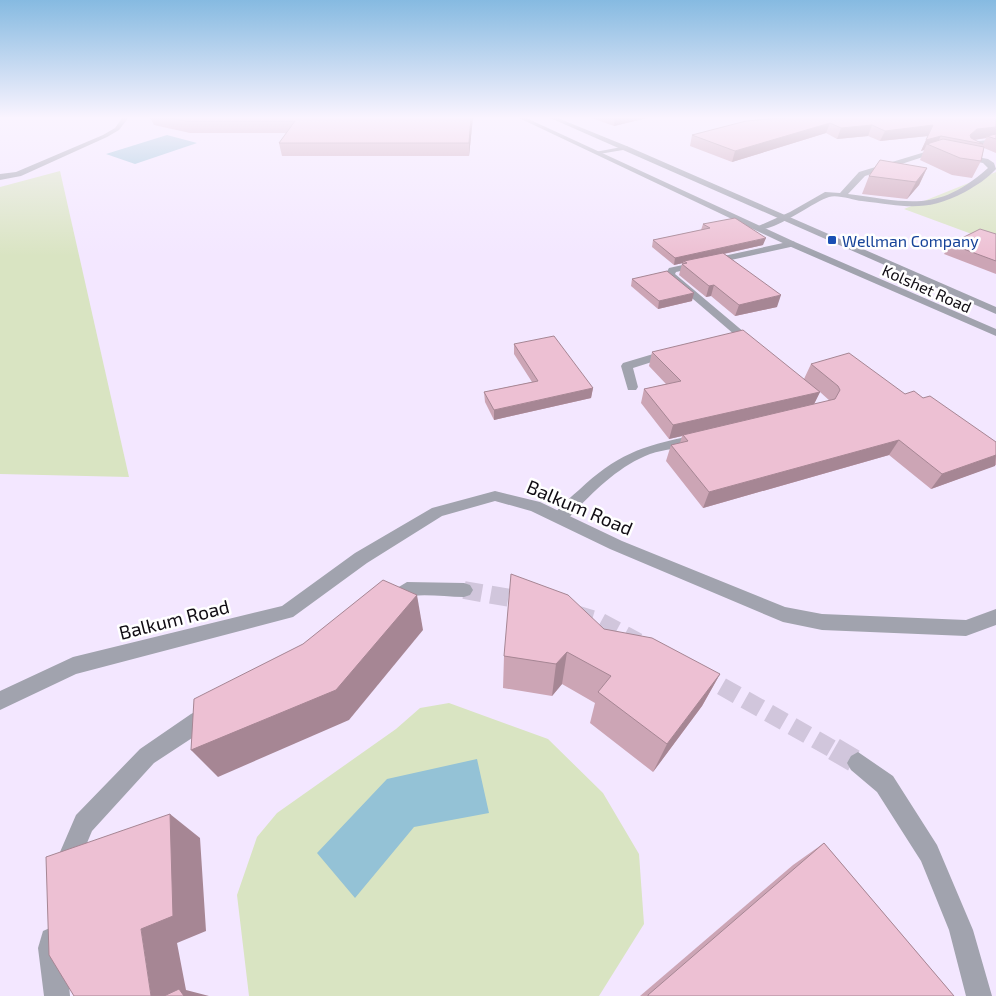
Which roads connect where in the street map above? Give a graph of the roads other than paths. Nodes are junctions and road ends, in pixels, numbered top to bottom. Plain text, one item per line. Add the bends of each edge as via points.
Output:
1 (42, 163) edge
2 (623, 163) edge
3 (663, 163) edge
4 (895, 163) edge
5 (989, 163) edge
6 (0, 177) edge
7 (842, 196) junction
8 (782, 217) junction
9 (758, 228) junction
10 (792, 244) junction
11 (996, 311) edge
12 (996, 333) edge
13 (742, 336) junction
14 (723, 340) edge
15 (685, 349) edge
16 (764, 355) edge
17 (632, 387) dead end
18 (701, 438) edge
19 (560, 518) junction
20 (464, 590) tunnel mouth
21 (376, 614) edge
22 (996, 617) edge
23 (0, 702) edge
24 (231, 704) edge
25 (858, 763) tunnel mouth
26 (60, 884) edge
27 (55, 921) edge
28 (57, 996) edge
29 (979, 996) edge

1 - 6 street via 18,174
2 - 9 street, Kolshet Road
3 - 8 street, Kolshet Road
4 - 7 street via 862,174
5 - 7 street via 992,169 977,182 942,201 908,204
7 - 8 street via 828,194
8 - 9 street
8 - 11 street, Kolshet Road
9 - 10 street, Kolshet Road
10 - 12 street, Kolshet Road
10 - 13 street via 672,270 670,275
13 - 14 street
13 - 16 street
15 - 17 street via 627,366
18 - 19 street via 631,457 582,494
19 - 22 street, Balkum Road via 616,545 783,614 822,622 966,628
19 - 23 street, Balkum Road via 535,506 495,496 438,512 361,558 287,612 73,666
20 - 21 street via 407,589 395,595
24 - 26 street via 198,721 147,756 84,823
25 - 29 street via 885,784 929,853 961,930
27 - 28 street via 50,948

